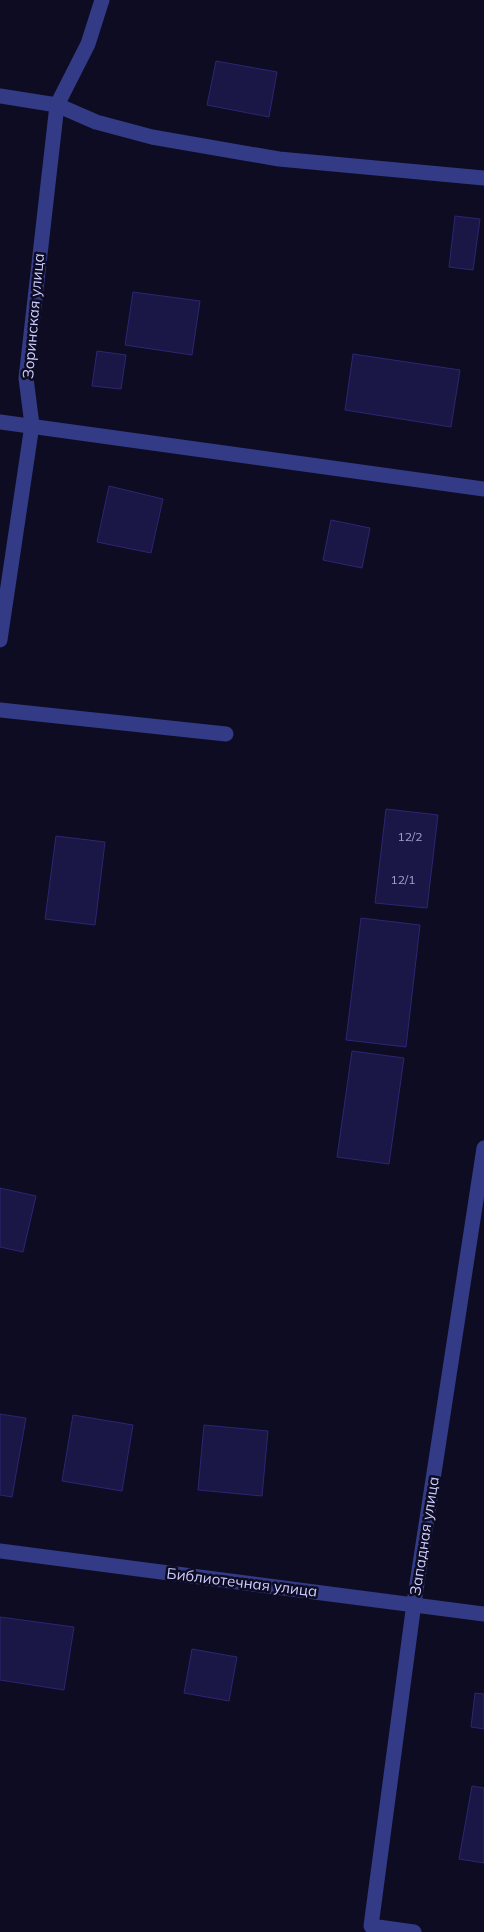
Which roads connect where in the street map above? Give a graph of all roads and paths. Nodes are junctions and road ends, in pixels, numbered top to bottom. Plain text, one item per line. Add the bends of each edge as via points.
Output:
1 (102, 0) edge
2 (0, 96) edge
3 (57, 104) junction
4 (484, 178) edge
5 (0, 422) edge
6 (32, 424) junction
7 (484, 490) edge
8 (0, 640) edge
9 (0, 710) edge
10 (226, 734) dead end
11 (484, 1148) edge
12 (0, 1551) edge
13 (414, 1603) junction
14 (484, 1614) edge
15 (414, 1932) edge

1 - 3 street, Зоринская улица via 88,44
2 - 3 street
3 - 4 street via 96,122 152,137 279,159
3 - 6 street, Зоринская улица via 26,378
5 - 6 street
6 - 7 street
6 - 8 street, Зоринская улица
9 - 10 street
11 - 13 street, Западная улица
12 - 13 street, Библиотечная улица
13 - 14 street, Библиотечная улица
13 - 15 street, Западная улица via 371,1926

